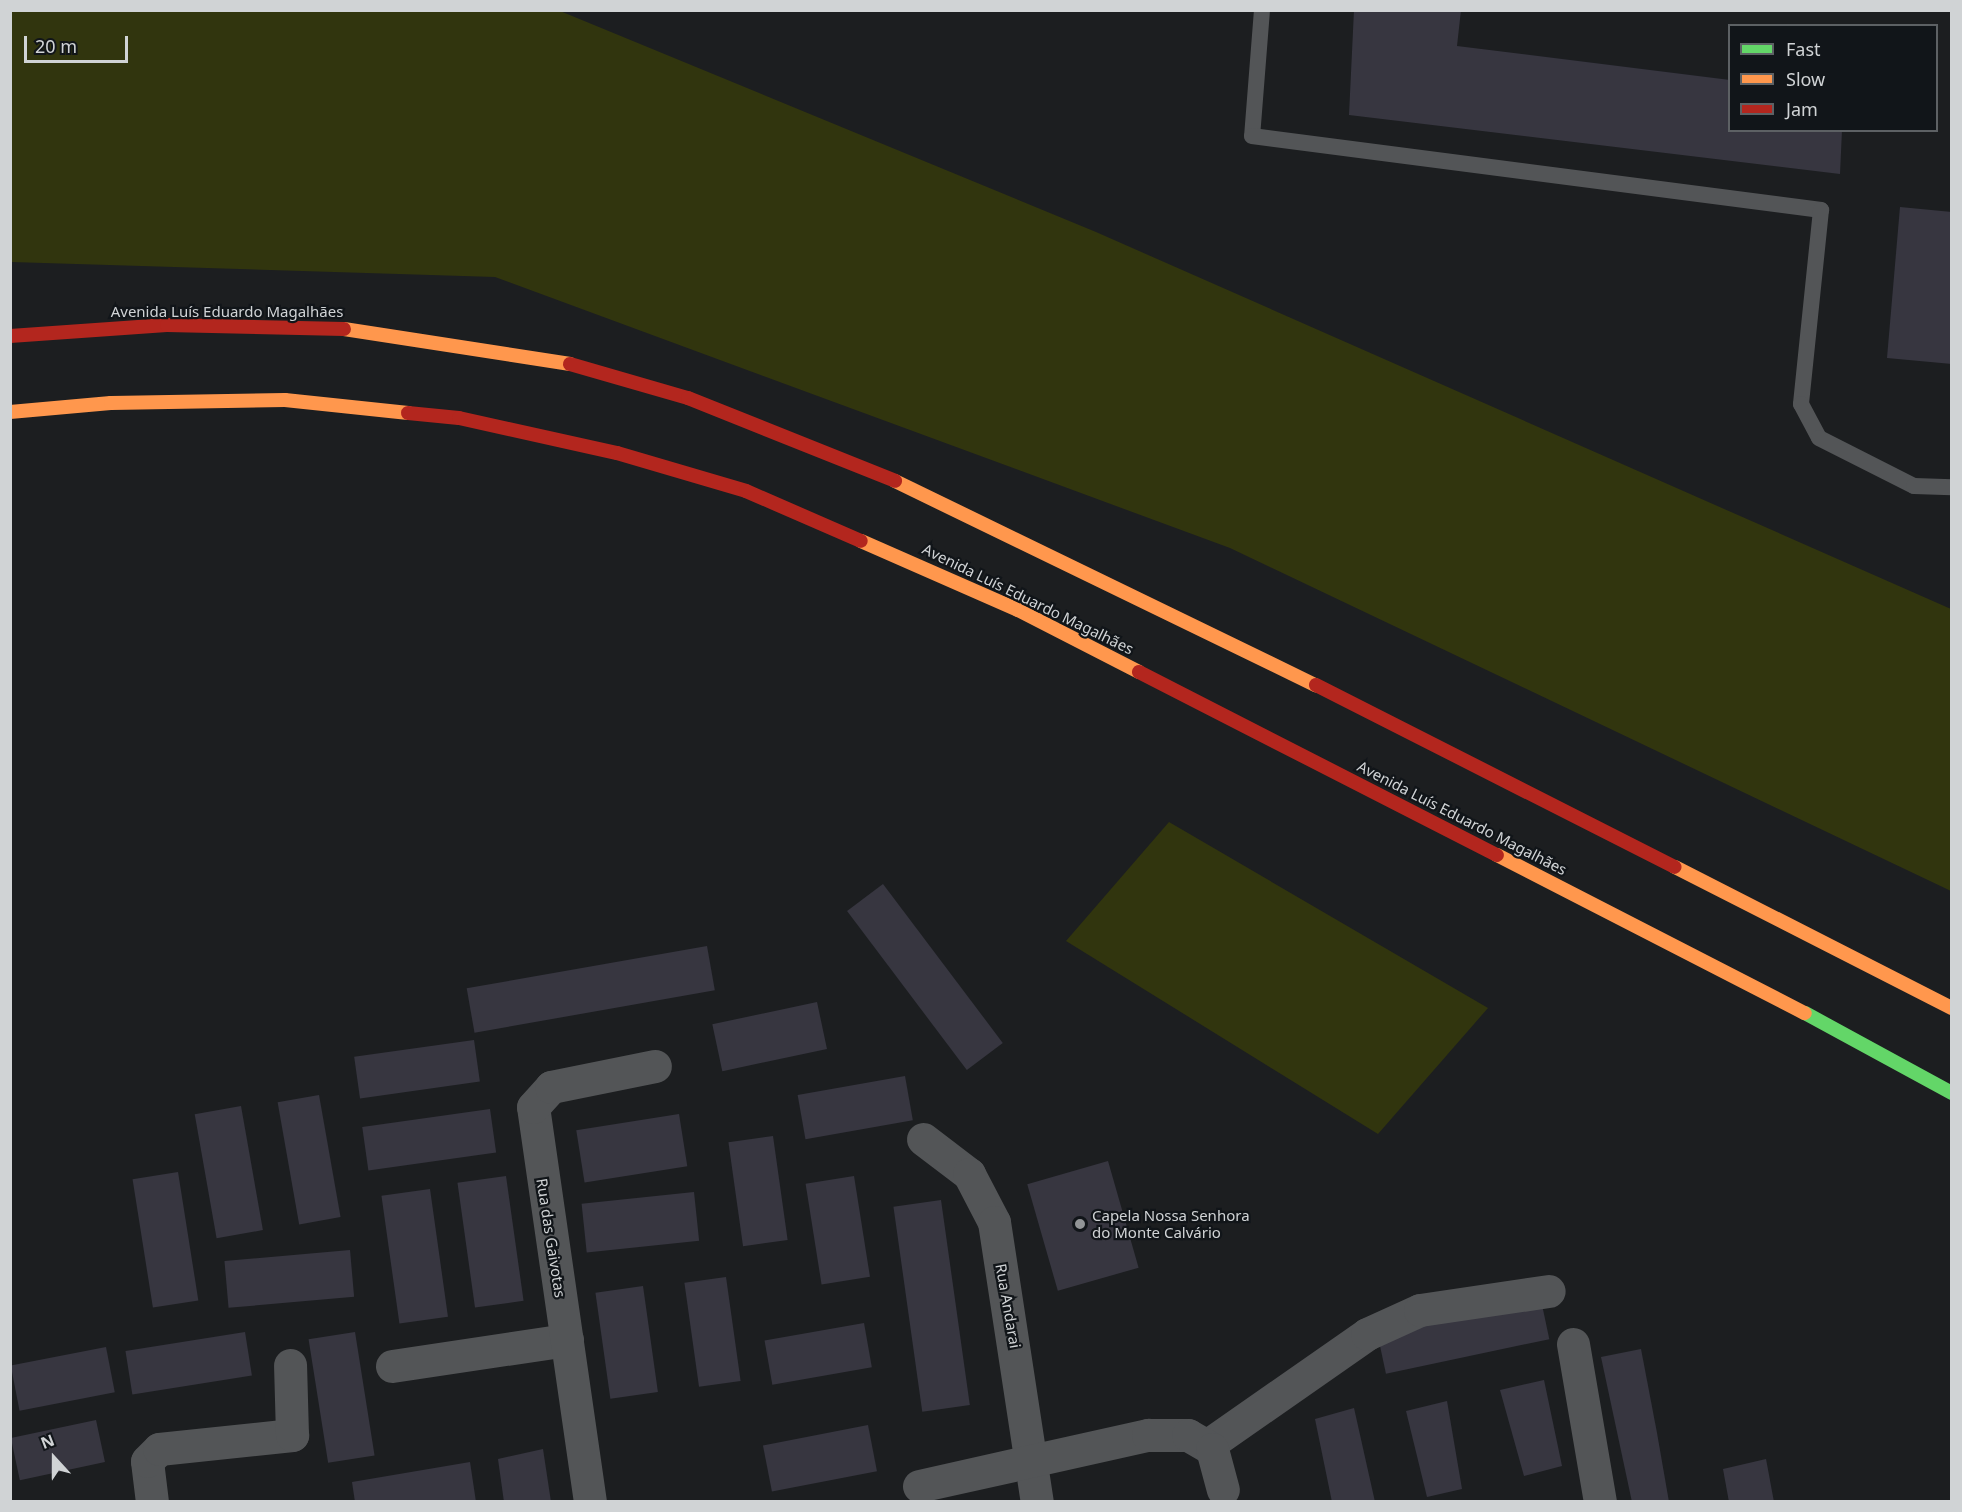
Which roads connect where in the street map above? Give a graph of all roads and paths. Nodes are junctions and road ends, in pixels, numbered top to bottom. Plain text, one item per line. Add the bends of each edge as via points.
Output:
1 (1262, 10) edge
2 (10, 336) edge
3 (10, 412) edge
4 (1952, 487) edge
5 (1952, 1008) edge
6 (655, 1066) dead end
7 (1952, 1093) edge
8 (923, 1139) dead end
9 (1549, 1291) dead end
10 (567, 1340) junction
11 (1573, 1344) dead end
12 (290, 1365) dead end
13 (392, 1366) dead end
14 (1208, 1445) junction
15 (1034, 1463) junction
16 (919, 1486) dead end
17 (1223, 1490) dead end
18 (152, 1502) edge
19 (590, 1502) edge
20 (1037, 1502) edge
21 (1600, 1502) edge

1 - 4 lane via 1252,136 1821,210 1801,404 1820,438 1914,486
2 - 5 main road, Avenida Luís Eduardo Magalhães via 167,325 334,327 566,363 688,399 874,471 993,526 1391,722
3 - 7 main road, Avenida Luís Eduardo Magalhães via 111,403 285,400 459,418 617,453 746,491 1018,610
6 - 10 street, Rua das Gaivotas via 551,1087 533,1107
8 - 15 street, Rua Andarai via 969,1174 994,1222
9 - 14 street via 1420,1310 1367,1334
10 - 13 street
10 - 19 street, Rua das Gaivotas
11 - 21 street
12 - 18 street via 292,1435 159,1449 147,1461
14 - 15 street via 1188,1435 1148,1435
14 - 17 street
15 - 16 street
15 - 20 street, Rua Andarai

